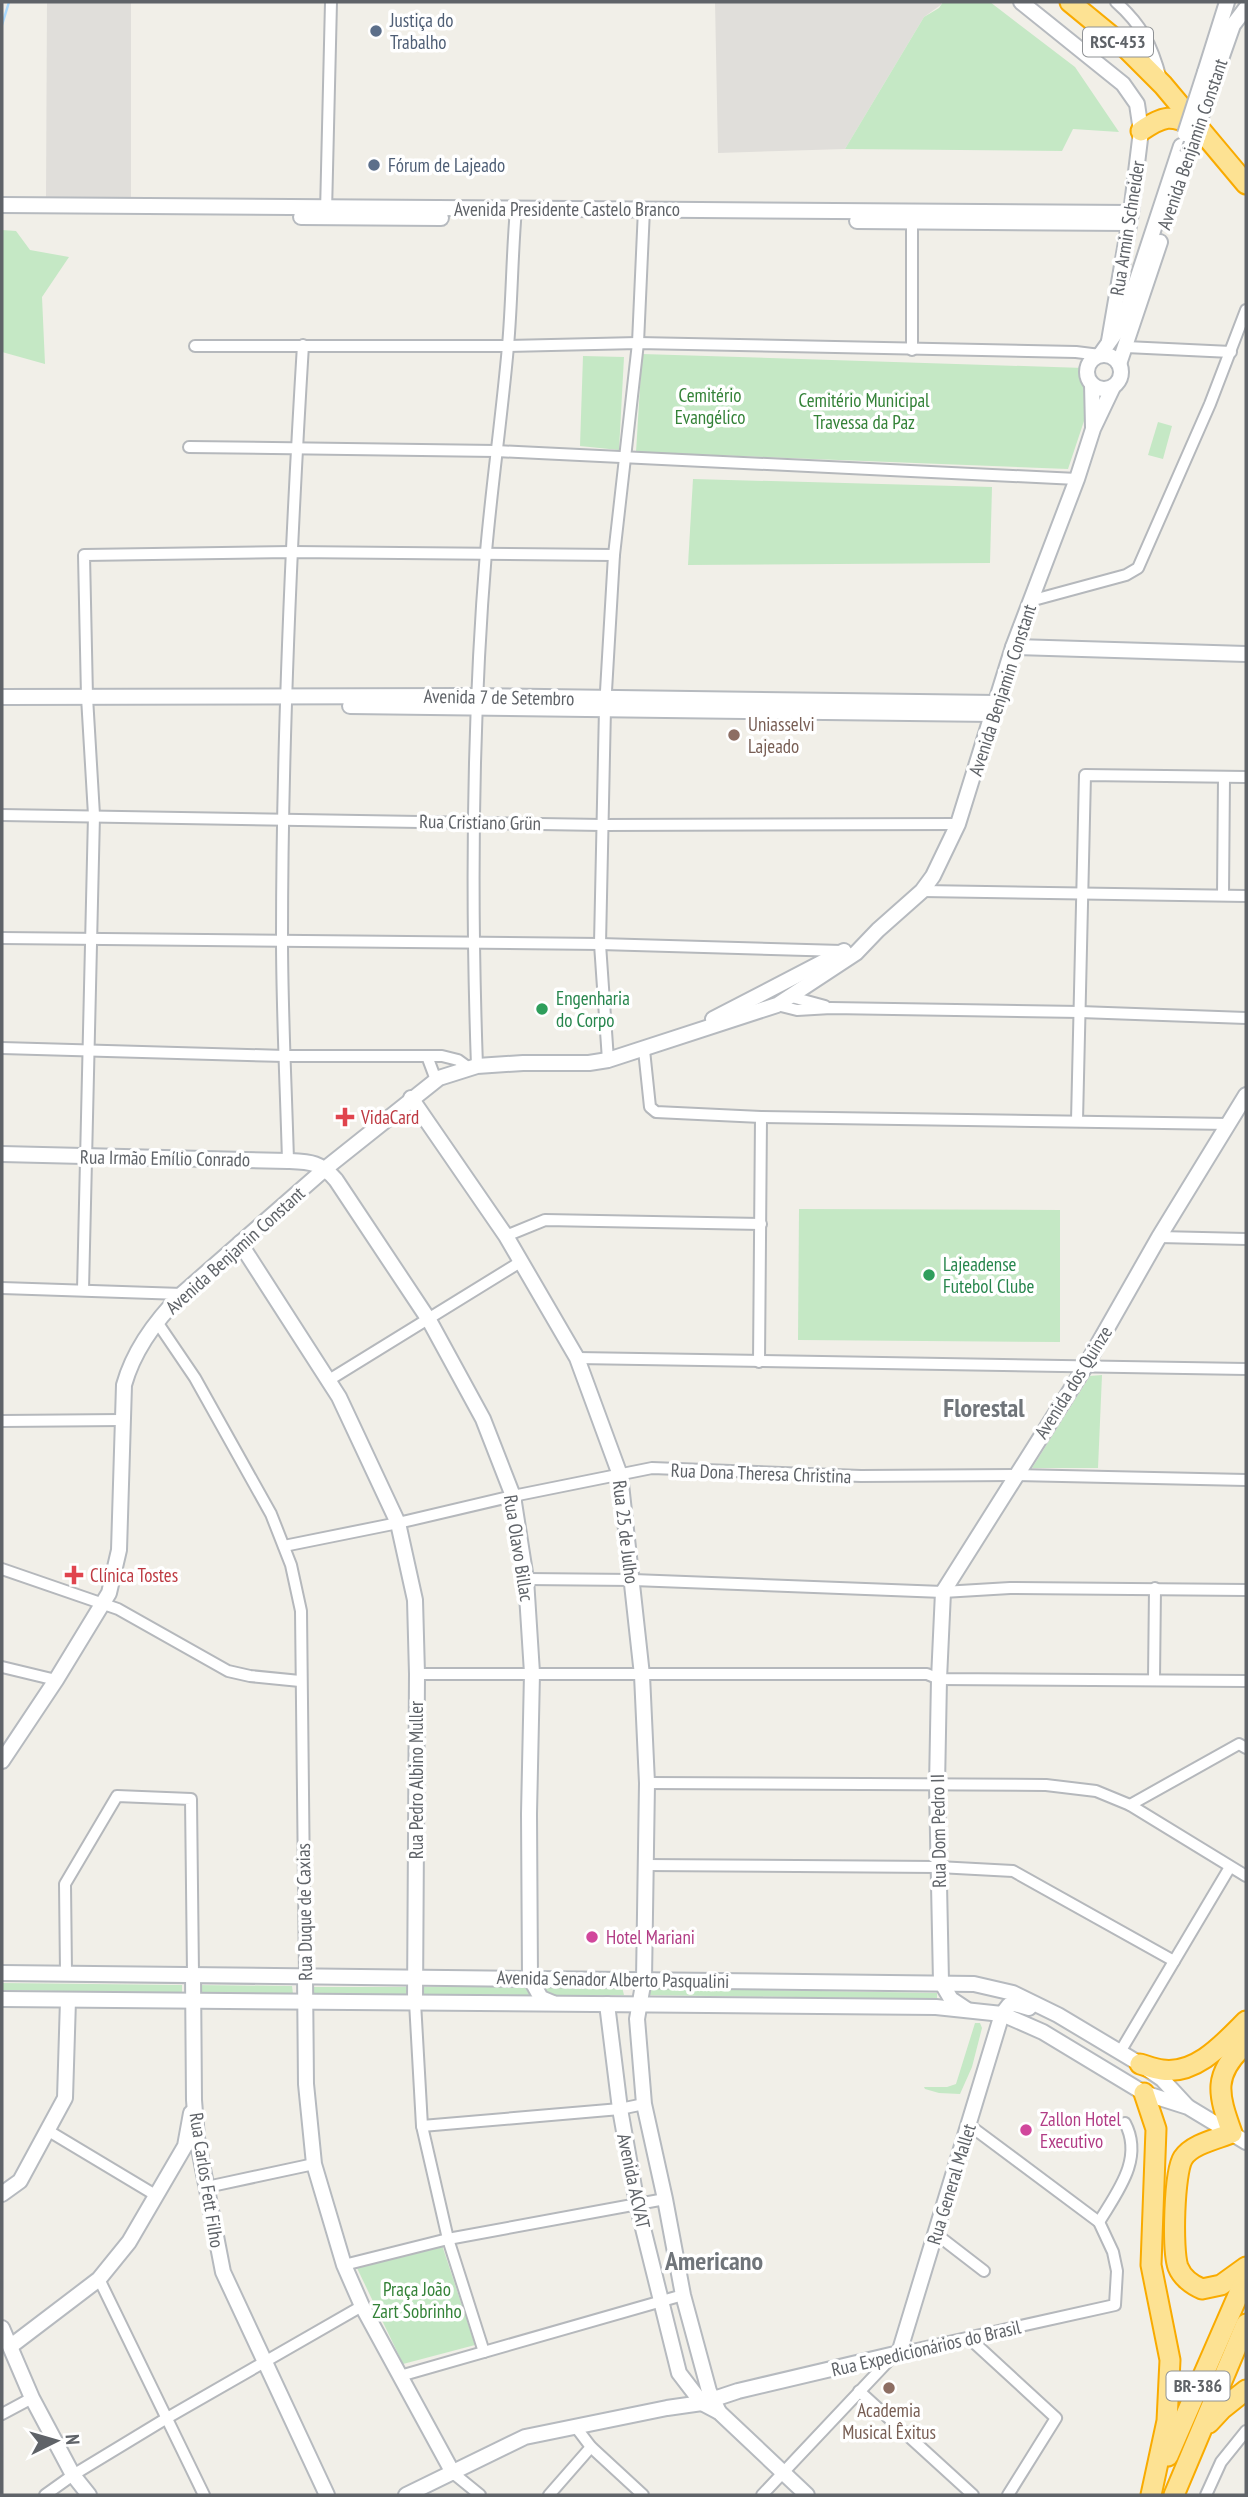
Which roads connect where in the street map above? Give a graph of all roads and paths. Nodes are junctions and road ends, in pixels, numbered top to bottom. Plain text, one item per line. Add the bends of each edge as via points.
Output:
1 (331, 2) edge
2 (1021, 2) edge
3 (1070, 2) edge
4 (1116, 2) edge
5 (1227, 2) edge
6 (1246, 8) edge
7 (1209, 76) junction
8 (1163, 85) junction
9 (1200, 126) junction
10 (1141, 131) junction
11 (1184, 150) junction
12 (1246, 184) edge
13 (2, 205) edge
14 (116, 210) junction
15 (326, 212) junction
16 (515, 214) junction
17 (644, 214) junction
18 (2, 215) edge
19 (912, 217) junction
20 (1130, 218) junction
21 (1246, 310) edge
22 (1109, 341) junction
23 (638, 344) junction
24 (303, 345) junction
25 (195, 346) dead end
26 (508, 346) junction
27 (1126, 347) junction
28 (912, 350) junction
29 (1231, 352) junction
30 (1100, 355) junction
31 (1119, 364) junction
32 (1092, 384) junction
33 (1113, 387) junction
34 (1093, 429) junction
35 (189, 447) dead end
36 (297, 447) junction
37 (496, 452) junction
38 (626, 458) junction
39 (1077, 479) junction
40 (292, 552) junction
41 (486, 554) junction
42 (614, 555) junction
43 (1030, 601) junction
44 (1013, 647) junction
45 (1246, 654) edge
46 (2, 697) edge
47 (88, 701) junction
48 (286, 701) junction
49 (478, 702) junction
50 (605, 703) junction
51 (2, 707) edge
52 (995, 709) junction
53 (1224, 777) junction
54 (1246, 777) edge
55 (2, 814) edge
56 (94, 815) junction
57 (284, 819) junction
58 (473, 822) junction
59 (958, 824) junction
60 (602, 825) junction
61 (922, 891) junction
62 (1082, 894) junction
63 (1223, 895) junction
64 (1246, 897) edge
65 (2, 938) edge
66 (92, 938) junction
67 (282, 941) junction
68 (473, 944) junction
69 (600, 944) junction
70 (850, 952) junction
71 (774, 987) junction
72 (783, 1000) junction
73 (1080, 1012) junction
74 (1246, 1018) edge
75 (671, 1040) junction
76 (2, 1048) edge
77 (90, 1049) junction
78 (644, 1050) junction
79 (285, 1056) junction
80 (427, 1056) junction
81 (608, 1060) junction
82 (473, 1067) junction
83 (436, 1080) junction
84 (1246, 1096) edge
85 (411, 1098) junction
86 (761, 1117) junction
87 (1077, 1121) junction
88 (1229, 1124) junction
89 (2, 1154) edge
90 (85, 1156) junction
91 (288, 1161) junction
92 (326, 1168) junction
93 (761, 1224) junction
94 (506, 1236) junction
95 (1159, 1237) junction
96 (1246, 1238) edge
97 (240, 1243) junction
98 (522, 1262) junction
99 (2, 1288) edge
100 (83, 1290) junction
101 (182, 1294) junction
102 (429, 1320) junction
103 (157, 1322) junction
104 (577, 1358) junction
105 (759, 1362) junction
106 (1085, 1367) junction
107 (1246, 1369) edge
108 (328, 1380) junction
109 (122, 1420) junction
110 (2, 1421) edge
111 (620, 1475) junction
112 (1015, 1475) junction
113 (1246, 1480) edge
114 (513, 1496) junction
115 (398, 1523) junction
116 (284, 1546) junction
117 (2, 1569) edge
118 (526, 1579) junction
119 (633, 1580) junction
120 (1155, 1588) junction
121 (1246, 1590) edge
122 (943, 1592) junction
123 (104, 1604) junction
124 (2, 1667) edge
125 (532, 1673) junction
126 (417, 1674) junction
127 (642, 1675) junction
128 (939, 1679) junction
129 (1154, 1679) junction
130 (56, 1680) junction
131 (300, 1681) junction
132 (1246, 1681) edge
133 (1246, 1748) edge
134 (2, 1761) edge
135 (647, 1783) junction
136 (937, 1786) junction
137 (1130, 1805) junction
138 (645, 1865) junction
139 (938, 1867) junction
140 (1230, 1867) junction
141 (1246, 1876) edge
142 (1174, 1961) junction
143 (2, 1973) edge
144 (66, 1973) junction
145 (193, 1974) junction
146 (304, 1975) junction
147 (415, 1976) junction
148 (530, 1978) junction
149 (644, 1979) junction
150 (941, 1982) junction
151 (2, 1999) edge
152 (68, 2000) junction
153 (193, 2001) junction
154 (305, 2002) junction
155 (415, 2003) junction
156 (554, 2004) junction
157 (607, 2004) junction
158 (639, 2004) junction
159 (970, 2011) junction
160 (1002, 2014) junction
161 (1058, 2015) junction
162 (1246, 2021) edge
163 (1246, 2044) edge
164 (1120, 2052) junction
165 (1084, 2055) junction
166 (1140, 2064) junction
167 (1144, 2093) junction
168 (644, 2104) junction
169 (1188, 2107) junction
170 (620, 2109) junction
171 (1125, 2123) dead end
172 (968, 2125) junction
173 (422, 2126) junction
174 (47, 2130) junction
175 (1239, 2137) edge
176 (190, 2146) junction
177 (314, 2164) junction
178 (207, 2187) junction
179 (2, 2194) edge
180 (157, 2196) junction
181 (665, 2199) junction
182 (637, 2204) junction
183 (1098, 2222) junction
184 (936, 2234) junction
185 (448, 2239) junction
186 (344, 2265) junction
187 (1246, 2267) edge
188 (984, 2271) dead end
189 (1246, 2277) edge
190 (99, 2279) junction
191 (683, 2295) junction
192 (662, 2302) junction
193 (362, 2306) junction
194 (1246, 2324) edge
195 (2, 2328) edge
196 (969, 2338) junction
197 (11, 2346) junction
198 (484, 2352) junction
199 (897, 2354) junction
200 (266, 2362) junction
201 (678, 2373) junction
202 (400, 2376) junction
203 (1246, 2390) edge
204 (859, 2391) junction
205 (32, 2398) junction
206 (707, 2399) junction
207 (671, 2405) junction
208 (2, 2414) edge
209 (167, 2418) junction
210 (575, 2426) junction
211 (1246, 2431) edge
212 (1201, 2432) junction
213 (591, 2447) junction
214 (453, 2473) junction
215 (784, 2473) junction
216 (72, 2475) junction
217 (45, 2495) edge
218 (89, 2495) edge
219 (204, 2495) edge
220 (327, 2495) edge
221 (406, 2495) edge
222 (480, 2495) edge
223 (548, 2495) edge
224 (643, 2495) edge
225 (762, 2495) edge
226 (807, 2495) edge
227 (974, 2495) edge
228 (1008, 2495) edge
229 (1151, 2495) edge
230 (1174, 2495) edge
231 (1206, 2495) edge

1 - 15 street
2 - 10 main road via 1123,84 1137,104
3 - 8 highway, RSC-453
4 - 8 street via 1135,19 1153,50
5 - 7 main road, Avenida Benjamin Constant
6 - 7 main road, Avenida Benjamin Constant
7 - 11 main road, Avenida Benjamin Constant, bridge
8 - 9 highway, RSC-453
9 - 10 highway via 1173,116 1159,118
9 - 12 highway, RSC-453
10 - 20 main road, Rua Armin Schneider
11 - 22 main road, Avenida Benjamin Constant via 1126,313
11 - 27 main road, Avenida Benjamin Constant
13 - 14 main road, Avenida Presidente Castelo Branco
14 - 15 main road, Avenida Presidente Castelo Branco
14 - 18 main road, Avenida Presidente Castelo Branco
15 - 16 main road, Avenida Presidente Castelo Branco
16 - 17 main road, Avenida Presidente Castelo Branco
16 - 26 street
17 - 19 main road, Avenida Presidente Castelo Branco
17 - 23 street
19 - 20 main road, Avenida Presidente Castelo Branco
19 - 28 street
20 - 22 main road, Rua Armin Schneider
21 - 29 street
22 - 30 main road, Avenida Benjamin Constant
23 - 26 street
23 - 28 street
23 - 38 street
24 - 25 street
24 - 26 street
24 - 36 street
26 - 37 street
27 - 29 street
27 - 31 main road, Avenida Benjamin Constant
28 - 30 street
29 - 43 street via 1138,568
30 - 31 main road via 1113,357
30 - 32 main road via 1087,371
31 - 33 main road via 1121,376
32 - 33 main road via 1100,389
32 - 34 main road, Avenida Benjamin Constant
33 - 34 main road, Avenida Benjamin Constant
34 - 39 main road, Avenida Benjamin Constant
35 - 36 street
36 - 37 street
36 - 40 street
37 - 38 street
37 - 41 street
38 - 39 street
38 - 42 street
39 - 43 main road, Avenida Benjamin Constant
40 - 41 street
40 - 47 street via 84,555
40 - 48 street
41 - 42 street
41 - 49 street
42 - 50 street
43 - 44 main road, Avenida Benjamin Constant
44 - 45 main road
44 - 52 main road, Avenida Benjamin Constant
46 - 47 main road, Avenida 7 de Setembro
47 - 48 main road, Avenida 7 de Setembro
47 - 51 main road, Avenida 7 de Setembro
47 - 56 street
48 - 49 main road, Avenida 7 de Setembro
48 - 57 street
49 - 50 main road, Avenida 7 de Setembro
49 - 58 street
50 - 52 main road, Avenida 7 de Setembro
50 - 60 street
52 - 59 main road, Avenida Benjamin Constant
53 - 54 street
53 - 62 street via 1085,775
53 - 63 street
55 - 56 street, Rua Cristiano Grün
56 - 57 street, Rua Cristiano Grün
56 - 66 street
57 - 58 street, Rua Cristiano Grün
57 - 67 street
58 - 60 street, Rua Cristiano Grün
58 - 68 street
59 - 60 street, Rua Cristiano Grün
59 - 61 main road, Avenida Benjamin Constant
60 - 69 street
61 - 62 street
61 - 70 main road, Avenida Benjamin Constant
62 - 63 street
62 - 73 street
63 - 64 street
65 - 66 street
66 - 67 street
66 - 77 street
67 - 68 street
67 - 79 street
68 - 69 street
68 - 82 street
69 - 70 street
69 - 81 street
70 - 71 main road, Avenida Benjamin Constant
70 - 72 main road, Avenida Benjamin Constant
71 - 72 main road via 769,997
71 - 75 main road, Avenida Benjamin Constant
72 - 73 street via 797,1010
72 - 75 main road, Avenida Benjamin Constant
73 - 74 street
73 - 87 street
75 - 78 main road, Avenida Benjamin Constant
76 - 77 street
77 - 79 street
77 - 90 street
78 - 81 main road, Avenida Benjamin Constant
78 - 86 street via 652,1111
79 - 80 street
79 - 91 street
80 - 82 street
80 - 83 street
81 - 82 main road, Avenida Benjamin Constant
82 - 83 main road, Avenida Benjamin Constant
83 - 85 main road, Avenida Benjamin Constant
84 - 88 main road, Avenida dos Quinze
85 - 92 main road, Avenida Benjamin Constant
85 - 94 main road, Rua 25 de Julho
86 - 87 street
86 - 93 street
87 - 88 street
88 - 95 main road, Avenida dos Quinze
89 - 90 main road, Rua Irmão Emílio Conrado
90 - 91 main road, Rua Irmão Emílio Conrado
90 - 100 street
91 - 92 main road, Rua Irmão Emílio Conrado
92 - 97 main road, Avenida Benjamin Constant
92 - 102 main road, Rua Olavo Billac
93 - 94 street via 545,1220
93 - 105 street
94 - 98 main road, Rua 25 de Julho
95 - 96 street
95 - 106 main road, Avenida dos Quinze
97 - 101 main road, Avenida Benjamin Constant
97 - 108 main road, Rua Pedro Albino Muller
98 - 102 street
98 - 104 main road, Rua 25 de Julho
99 - 100 street
100 - 101 street
101 - 103 main road, Avenida Benjamin Constant
102 - 108 street
102 - 114 main road, Rua Olavo Billac via 482,1419
103 - 109 main road, Avenida Benjamin Constant via 128,1372
103 - 116 street, Rua Duque de Caxias via 241,1458
104 - 105 street
104 - 111 main road, Rua 25 de Julho
105 - 106 street
106 - 107 street
106 - 112 main road, Avenida dos Quinze
108 - 115 main road, Rua Pedro Albino Muller
109 - 110 street
109 - 123 main road, Avenida Benjamin Constant via 119,1550
111 - 112 street, Rua Dona Theresa Christina via 652,1468 860,1476
111 - 114 street, Rua Dona Theresa Christina
111 - 119 main road, Rua 25 de Julho
112 - 113 street, Rua Dona Theresa Christina
112 - 122 main road, Avenida dos Quinze
114 - 115 street, Rua Dona Theresa Christina
114 - 118 main road, Rua Olavo Billac
115 - 116 street, Rua Dona Theresa Christina
115 - 126 main road, Rua Pedro Albino Muller via 415,1600
116 - 131 street, Rua Duque de Caxias via 301,1611
117 - 123 street
118 - 119 street
118 - 125 main road, Rua Olavo Billac
119 - 122 street
119 - 127 main road, Rua 25 de Julho
120 - 121 street
120 - 122 street
120 - 129 street
122 - 128 main road, Avenida dos Quinze
123 - 130 main road, Avenida Benjamin Constant
123 - 131 street via 228,1671
124 - 130 street
125 - 126 street
125 - 127 street
125 - 148 main road, Rua Olavo Billac
126 - 147 main road, Rua Pedro Albino Muller
127 - 128 street via 927,1674
127 - 135 main road, Rua 25 de Julho
128 - 129 street
128 - 136 main road, Rua Dom Pedro II
129 - 132 street
130 - 134 main road, Avenida Benjamin Constant
131 - 146 street, Rua Duque de Caxias
133 - 137 street via 1239,1744
135 - 136 street
135 - 138 main road, Rua 25 de Julho
136 - 137 street via 1045,1785 1096,1791
136 - 139 main road, Rua Dom Pedro II
137 - 140 street
138 - 139 street
138 - 149 main road, Rua 25 de Julho
139 - 142 street via 1013,1871
139 - 150 main road, Rua Dom Pedro II
140 - 141 street
140 - 142 street
142 - 164 street
143 - 144 main road, Avenida Senador Alberto Pasqualini
144 - 145 main road, Avenida Senador Alberto Pasqualini
144 - 145 street, Rua Carlos Fett Filho via 65,1884 117,1796 191,1799
145 - 146 main road, Avenida Senador Alberto Pasqualini
145 - 153 main road, Rua Carlos Fett Filho
146 - 147 main road, Avenida Senador Alberto Pasqualini
146 - 154 main road, Rua Duque de Caxias
147 - 148 main road, Avenida Senador Alberto Pasqualini
147 - 155 main road, Rua Pedro Albino Muller
148 - 149 main road, Avenida Senador Alberto Pasqualini
148 - 156 main road via 541,1998
149 - 150 main road, Avenida Senador Alberto Pasqualini
149 - 158 main road, Avenida ACVAT
150 - 159 main road via 951,1999
150 - 161 main road, Avenida Senador Alberto Pasqualini via 1013,1993
151 - 152 main road, Avenida Senador Alberto Pasqualini
152 - 153 main road, Avenida Senador Alberto Pasqualini
152 - 174 main road via 65,2098
153 - 154 main road, Avenida Senador Alberto Pasqualini
153 - 176 main road, Rua Carlos Fett Filho
154 - 155 main road, Avenida Senador Alberto Pasqualini
154 - 177 main road, Rua Duque de Caxias via 306,2084
155 - 156 main road, Avenida Senador Alberto Pasqualini
155 - 173 street, Rua Pedro Albino Muller
156 - 157 main road, Avenida Senador Alberto Pasqualini
157 - 158 main road, Avenida Senador Alberto Pasqualini
157 - 170 main road, Avenida ACVAT
158 - 159 main road, Avenida Senador Alberto Pasqualini
158 - 168 main road, Avenida ACVAT
159 - 160 main road, Avenida Senador Alberto Pasqualini
160 - 161 main road via 1015,2004
160 - 165 main road, Avenida Senador Alberto Pasqualini
160 - 172 main road, Rua General Mallet
161 - 164 main road, Avenida Senador Alberto Pasqualini
162 - 166 highway via 1192,2066 1161,2070
163 - 175 highway via 1231,2057 1220,2083 1222,2104
164 - 165 main road via 1110,2059
164 - 166 main road, Avenida Senador Alberto Pasqualini
165 - 167 main road, Avenida Senador Alberto Pasqualini
166 - 169 main road, Avenida Senador Alberto Pasqualini via 1162,2079
167 - 169 main road, Avenida Senador Alberto Pasqualini
167 - 229 highway via 1156,2129 1151,2265 1170,2360 1167,2421
168 - 170 street
168 - 181 main road, Avenida ACVAT
169 - 175 main road, Avenida Senador Alberto Pasqualini
170 - 173 street
170 - 182 main road, Avenida ACVAT
171 - 183 street via 1131,2162
172 - 183 street
172 - 184 main road, Rua General Mallet
173 - 185 street, Rua Pedro Albino Muller
174 - 179 main road via 20,2181
174 - 180 street
175 - 187 highway via 1185,2155 1176,2179 1176,2255 1182,2275 1202,2289 1222,2285
176 - 178 main road, Rua Carlos Fett Filho via 204,2169
176 - 180 main road, Rua Carlos Fett Filho via 170,2168
177 - 178 street
177 - 186 main road, Rua Duque de Caxias
178 - 200 main road, Rua Carlos Fett Filho via 223,2272
180 - 190 main road, Rua Carlos Fett Filho
181 - 182 street
181 - 191 main road, Avenida ACVAT
182 - 185 street
182 - 192 main road, Avenida ACVAT
183 - 196 street, Rua Expedicionários do Brasil via 1115,2261 1115,2305
184 - 188 street
184 - 199 main road, Rua General Mallet
185 - 186 street
185 - 198 street, Rua Pedro Albino Muller
186 - 193 main road, Rua Duque de Caxias
189 - 229 highway, BR-386
190 - 197 main road, Rua Carlos Fett Filho
190 - 209 street
191 - 192 street
191 - 206 main road, Avenida ACVAT
192 - 198 street
192 - 201 main road, Avenida ACVAT
193 - 200 street
193 - 202 main road, Rua Duque de Caxias
194 - 212 highway, BR-386
195 - 197 main road
196 - 199 street, Rua Expedicionários do Brasil
196 - 228 street via 1056,2418
197 - 205 main road
198 - 202 street
199 - 204 street
199 - 206 main road, Rua Expedicionários do Brasil
200 - 209 street
200 - 220 main road, Rua Carlos Fett Filho
201 - 206 main road, Avenida ACVAT
201 - 207 main road
202 - 214 main road, Rua Duque de Caxias
203 - 212 highway
204 - 215 street
204 - 227 street
205 - 208 street
205 - 216 main road
206 - 207 main road, Rua Expedicionários do Brasil
206 - 215 main road
207 - 210 main road, Rua Expedicionários do Brasil
209 - 216 street
209 - 219 street
210 - 213 street
210 - 214 main road, Rua Expedicionários do Brasil via 524,2437
211 - 231 street via 1221,2462
212 - 230 highway, BR-386
213 - 223 street
213 - 224 street
214 - 221 main road, Rua Expedicionários do Brasil
214 - 222 street, Rua Duque de Caxias
215 - 225 street
215 - 226 main road
216 - 217 street
216 - 218 main road

